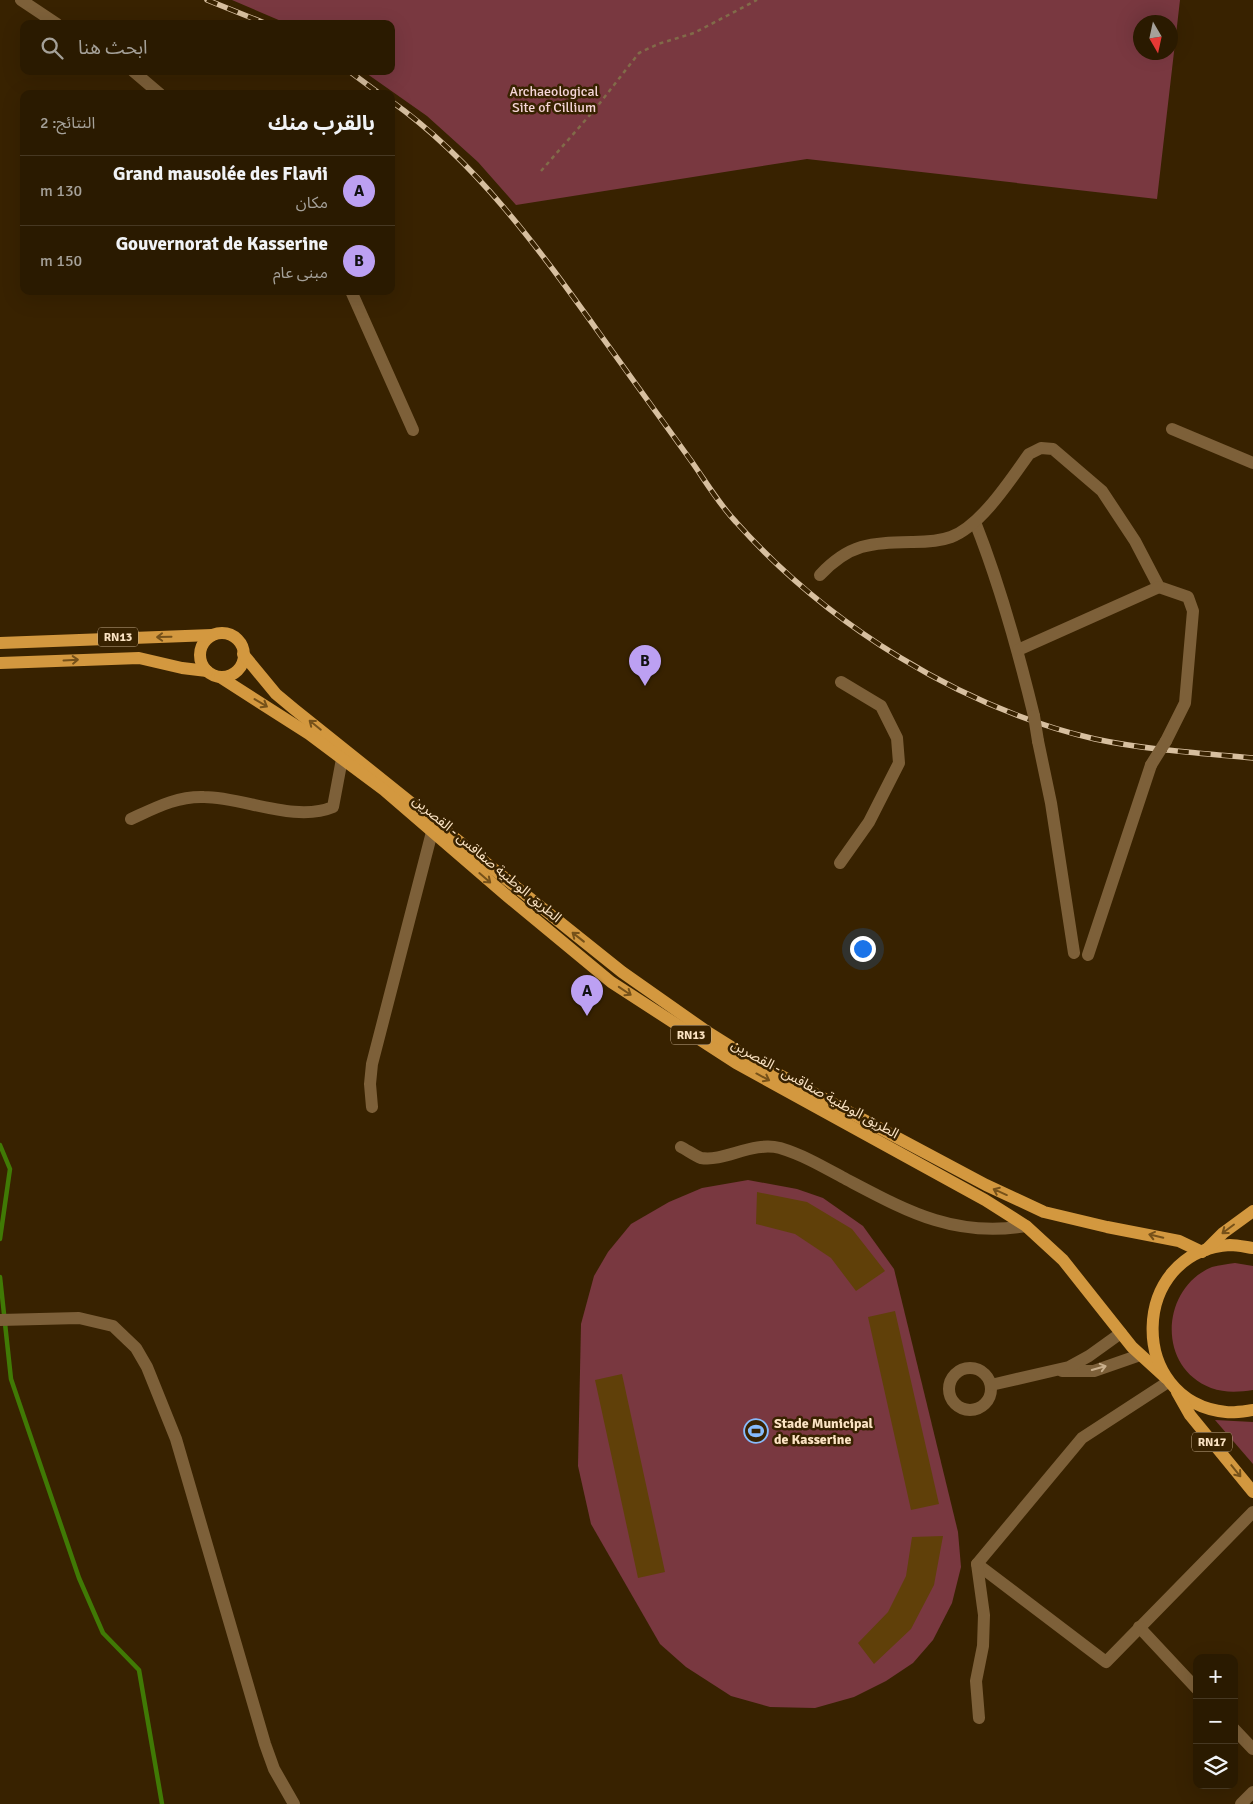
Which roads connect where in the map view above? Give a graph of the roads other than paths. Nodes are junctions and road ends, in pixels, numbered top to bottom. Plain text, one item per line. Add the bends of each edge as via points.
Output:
1 (21, 0) edge
2 (51, 20) edge
3 (138, 75) edge
4 (155, 90) edge
5 (353, 295) edge
6 (1172, 429) dead end
7 (413, 430) dead end
8 (1253, 463) edge
9 (975, 522) junction
10 (820, 575) dead end
11 (1159, 587) junction
12 (212, 635) junction
13 (0, 643) edge
14 (1018, 650) junction
15 (243, 654) junction
16 (0, 662) edge
17 (207, 671) junction
18 (220, 677) junction
19 (842, 682) dead end
20 (342, 759) junction
21 (131, 819) dead end
22 (432, 832) junction
23 (840, 863) dead end
24 (1074, 953) dead end
25 (1088, 956) dead end
26 (372, 1108) dead end
27 (682, 1146) dead end
28 (1253, 1211) edge
29 (1026, 1226) junction
30 (1253, 1248) edge
31 (1204, 1251) junction
32 (0, 1320) edge
33 (1121, 1333) junction
34 (1140, 1355) junction
35 (1058, 1370) junction
36 (1170, 1383) junction
37 (990, 1385) dead end
38 (1253, 1410) edge
39 (1253, 1492) edge
40 (1253, 1512) edge
41 (977, 1564) junction
42 (1139, 1627) junction
43 (1193, 1685) edge
44 (978, 1718) dead end
45 (1238, 1733) edge
46 (1253, 1749) edge
47 (1253, 1792) edge
48 (294, 1804) edge
49 (1241, 1804) edge

1 - 2 street
3 - 4 street
5 - 7 street
6 - 8 street
9 - 10 street via 952,537 857,546 835,559
9 - 11 street via 1029,454 1041,448 1053,449 1102,491 1135,541
9 - 14 street
11 - 14 street
11 - 25 street, bridge via 1188,597 1193,611 1185,703 1151,766
12 -> 13 main road, RN13
12 - 15 main road, RN13 via 233,636 242,647
12 - 17 main road via 200,652 202,666
14 - 24 street, bridge via 1051,803
15 - 18 main road via 242,662 234,673
31 -> 15 main road, الطريق الوطنية صفاقس - القصرين / RN13 via 1179,1241 1070,1219 986,1186 706,1031 614,966 288,704
16 -> 17 main road, RN13 via 139,658
17 - 18 main road, RN13
18 -> 20 main road, الطريق الوطنية صفاقس - القصرين / RN13
19 - 23 street via 881,706 897,738 899,764 869,822
20 - 21 street via 333,807 322,812 269,808 205,797 173,800
20 - 22 main road, الطريق الوطنية صفاقس - القصرين / RN13
22 - 26 street via 372,1064
22 -> 29 main road, الطريق الوطنية صفاقس - القصرين / RN13 via 611,982 682,1030
27 - 29 street via 701,1158 772,1146 799,1154 883,1199 941,1224 998,1230
28 -> 31 main road
29 - 33 main road, الطريق الوطنية صفاقس - القصرين / RN13 via 1063,1260
30 - 31 main road via 1230,1245
31 - 36 main road via 1180,1265 1164,1283 1155,1305 1152,1330 1156,1355
32 - 48 street via 79,1318 101,1322 117,1330 136,1348 176,1439 265,1744 274,1769
33 - 34 main road, الطريق الوطنية صفاقس - القصرين / RN13
33 - 35 street via 1079,1362
35 -> 34 street via 1094,1370
34 - 36 main road, الطريق الوطنية صفاقس - القصرين / RN13
35 - 37 street
36 - 38 main road via 1199,1405 1227,1412
36 -> 39 main road, RN17 via 1190,1415
36 - 41 street via 1082,1438
40 - 42 street
41 - 42 street via 1106,1662
41 - 44 street via 984,1615 983,1646 976,1681
42 - 43 street
45 - 46 street
47 - 49 street

